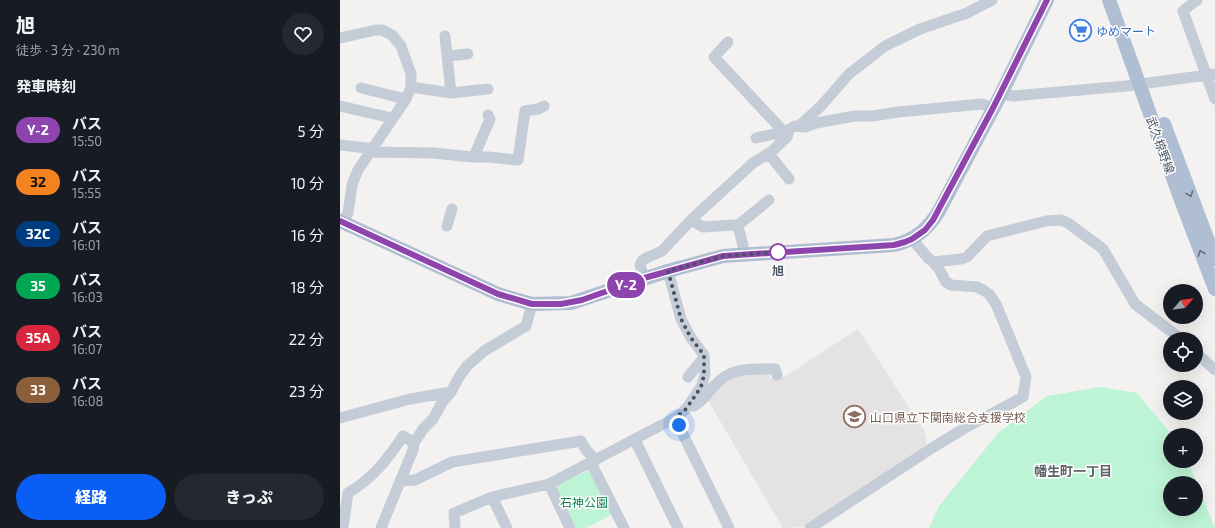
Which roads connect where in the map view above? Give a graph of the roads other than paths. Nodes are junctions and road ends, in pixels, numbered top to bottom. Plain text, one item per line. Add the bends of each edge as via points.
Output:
1 (992, 0) edge
2 (1047, 0) edge
3 (1109, 0) edge
4 (1118, 0) edge
5 (1196, 0) edge
6 (445, 36) dead end
7 (340, 38) edge
8 (728, 42) dead end
9 (468, 54) dead end
10 (447, 56) junction
11 (1211, 74) edge
12 (1144, 83) junction
13 (411, 87) junction
14 (361, 88) dead end
15 (488, 89) dead end
16 (452, 93) junction
17 (1001, 94) junction
18 (406, 99) junction
19 (1215, 99) edge
20 (340, 106) edge
21 (544, 106) dead end
22 (993, 108) junction
23 (488, 115) dead end
24 (392, 118) junction
25 (791, 129) junction
26 (756, 138) dead end
27 (340, 145) edge
28 (370, 151) junction
29 (767, 154) junction
30 (475, 157) junction
31 (789, 178) dead end
32 (769, 200) dead end
33 (452, 210) dead end
34 (693, 218) junction
35 (341, 222) edge
36 (447, 226) dead end
37 (737, 226) junction
38 (912, 239) junction
39 (742, 246) dead end
40 (1215, 259) edge
41 (933, 262) junction
42 (668, 271) junction
43 (644, 278) junction
44 (1215, 289) edge
45 (532, 304) junction
46 (1172, 332) edge
47 (704, 360) junction
48 (1203, 360) edge
49 (1215, 370) edge
50 (776, 376) dead end
51 (688, 377) dead end
52 (451, 392) junction
53 (686, 409) junction
54 (340, 418) edge
55 (675, 418) junction
56 (635, 440) junction
57 (414, 442) junction
58 (594, 462) junction
59 (400, 481) junction
60 (549, 484) junction
61 (492, 497) junction
62 (343, 528) edge
63 (382, 528) edge
64 (455, 528) edge
65 (507, 528) edge
66 (570, 528) edge
67 (624, 528) edge
68 (678, 528) edge
69 (729, 528) edge
70 (810, 528) edge

1 - 25 street via 967,13 920,29 885,46 849,74 821,106
2 - 17 main road
3 - 12 main road, 武久椋野線
4 - 12 main road, 武久椋野線
5 - 11 street via 1183,11
6 - 10 street
7 - 13 street via 376,30 392,35 401,46 409,64
8 - 25 street via 714,57
9 - 10 street
10 - 16 street
11 - 12 street
11 - 19 street
12 - 17 street via 1014,96
12 -> 40 main road, 武久椋野線
44 -> 12 main road, 武久椋野線 via 1182,203
13 - 16 street
13 - 18 street
14 - 18 street
15 - 16 street
17 - 22 main road
18 - 24 street
20 - 24 street
21 - 30 street via 525,111 518,160
22 - 25 street via 982,104 855,116
22 - 38 main road via 936,216 925,230
23 - 30 street via 490,119
24 - 28 street
25 - 26 street
25 - 29 street via 788,137
27 - 28 street via 367,148
28 - 30 street
28 - 35 street via 358,170 348,213
29 - 31 street
29 - 34 street via 753,163
32 - 37 street
33 - 36 street
34 - 37 street via 702,227
34 - 43 street via 662,251 642,261 640,265
35 - 45 main road via 498,294
37 - 39 street
38 - 41 street
38 - 42 main road via 894,245 723,256
41 - 46 street via 967,257 987,236 1046,221 1061,220 1103,249 1135,304
41 - 70 street via 946,282 951,285 977,287 989,294 996,304 1026,377 1023,397 932,448
42 - 43 main road
42 - 47 street via 681,319 704,355
43 - 45 main road via 571,303
45 - 52 street via 526,326 474,358
47 - 51 street
47 - 53 street via 704,381
48 - 49 street
50 - 53 street via 775,369 743,369 732,372 715,384 696,406
52 - 54 street via 410,399
52 - 57 street
53 - 55 street
55 - 56 street
55 - 69 street
56 - 58 street
56 - 68 street
57 - 59 street
57 - 62 street via 403,436 377,471 360,486 348,492
58 - 59 street via 581,441 452,462 415,480
58 - 60 street
58 - 67 street
59 - 63 street
60 - 61 street
60 - 66 street
61 - 64 street via 454,513
61 - 65 street

